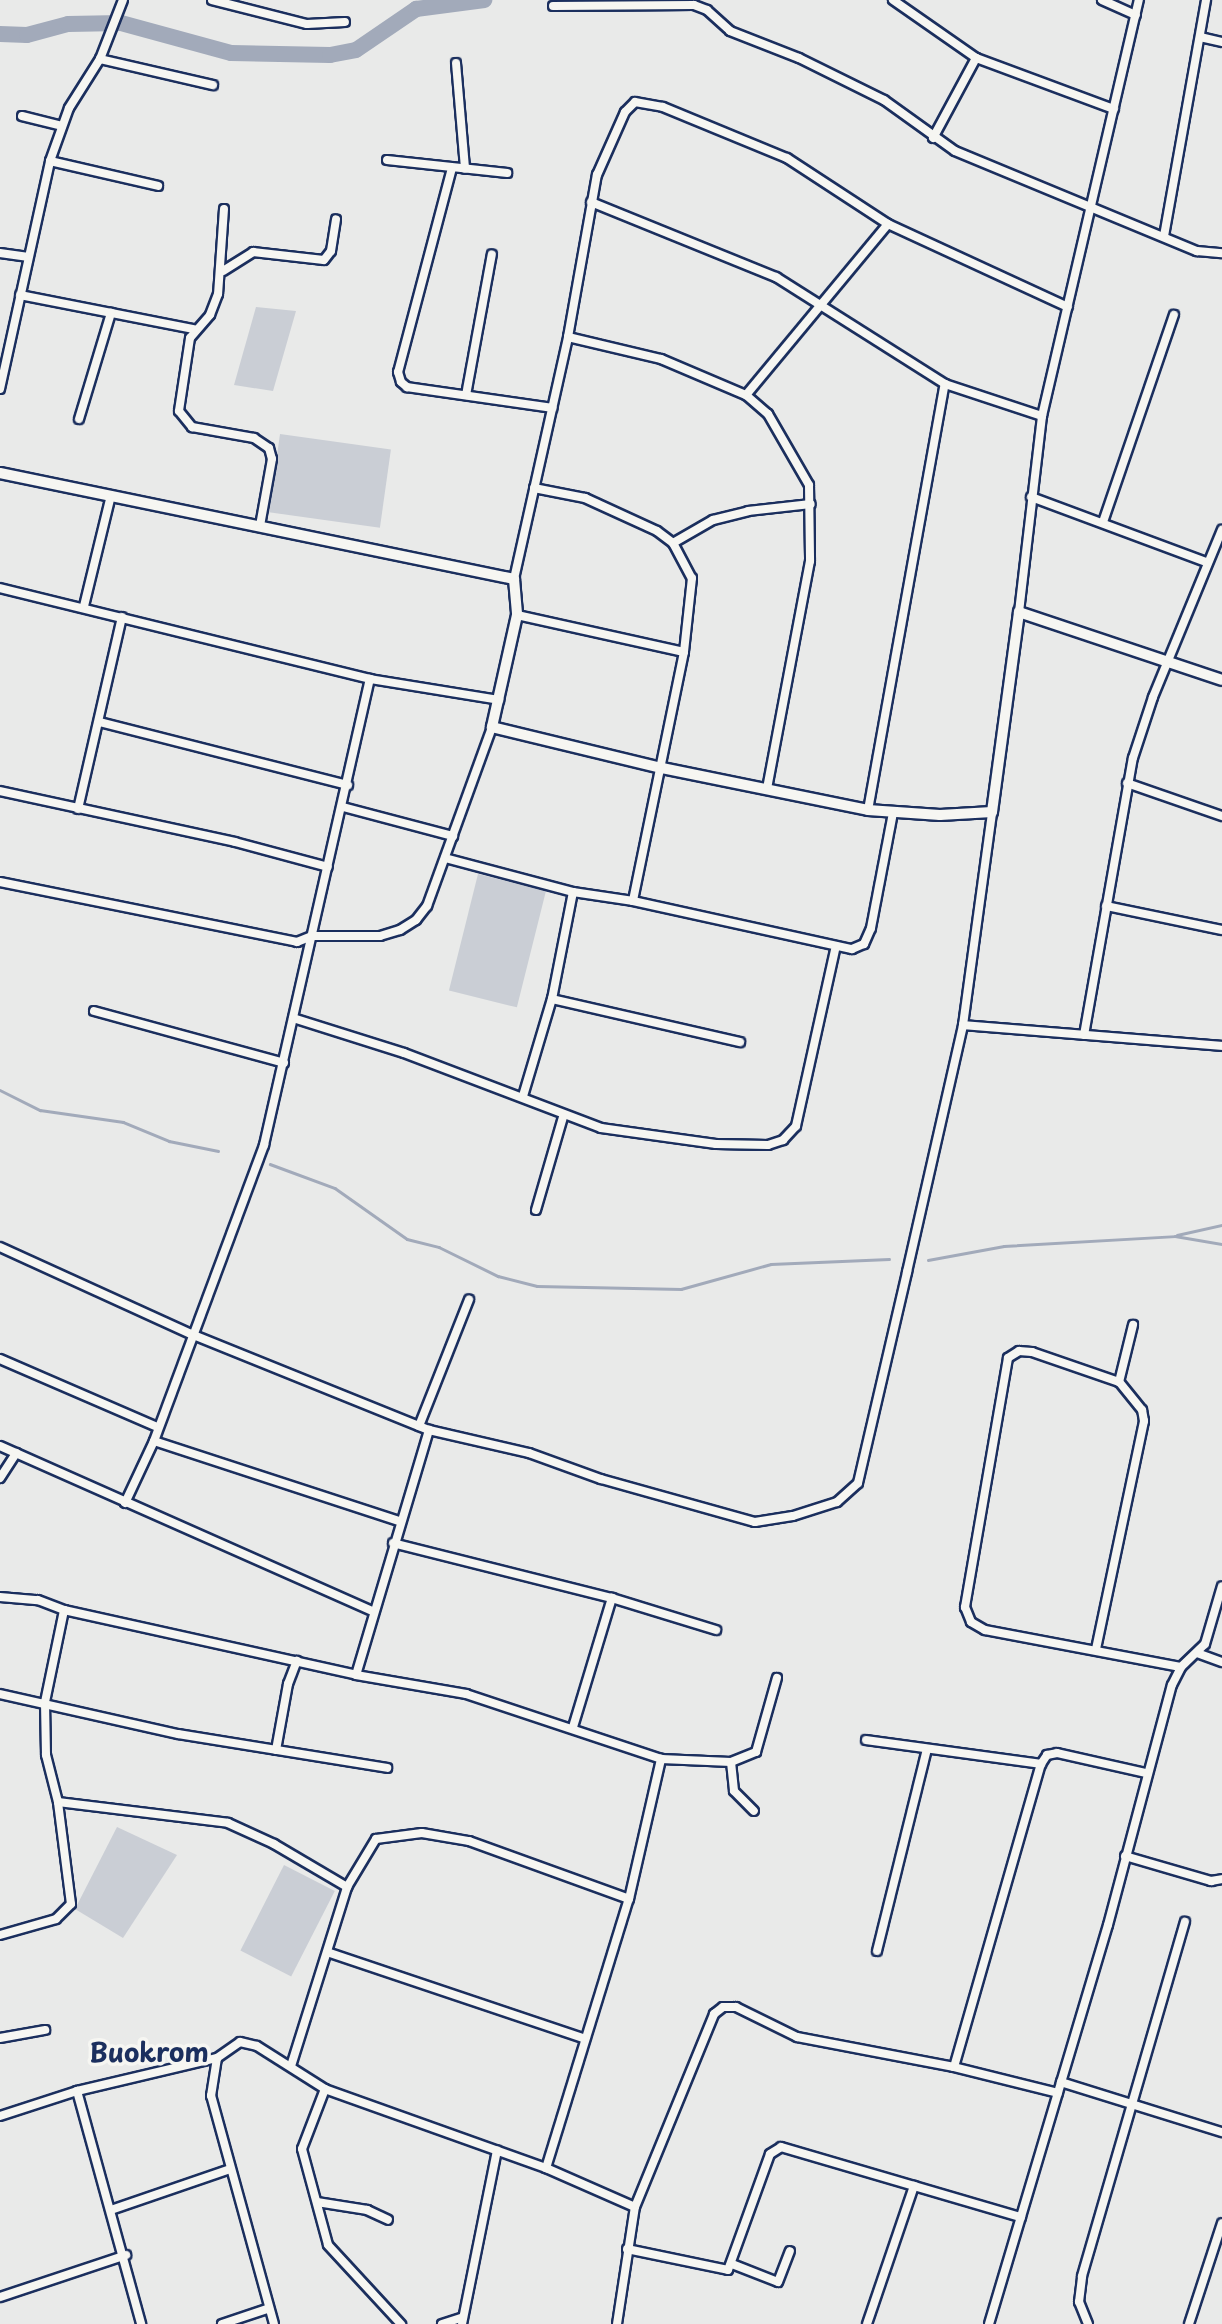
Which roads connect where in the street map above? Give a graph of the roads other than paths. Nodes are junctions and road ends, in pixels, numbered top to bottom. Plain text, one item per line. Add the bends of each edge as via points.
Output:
1 (123, 0) edge
2 (212, 0) edge
3 (893, 0) edge
4 (1102, 0) edge
5 (1139, 0) edge
6 (1206, 0) edge
7 (553, 6) dead end
8 (1136, 15) junction
9 (345, 22) dead end
10 (1200, 37) junction
11 (1222, 42) edge
12 (976, 58) junction
13 (100, 59) junction
14 (456, 63) dead end
15 (213, 85) dead end
16 (1114, 109) junction
17 (22, 116) dead end
18 (62, 126) junction
19 (933, 138) junction
20 (387, 160) dead end
21 (50, 161) junction
22 (452, 168) junction
23 (465, 169) junction
24 (507, 173) dead end
25 (158, 186) dead end
26 (591, 202) junction
27 (224, 209) dead end
28 (1091, 209) junction
29 (336, 219) dead end
30 (888, 224) junction
31 (1164, 236) junction
32 (0, 253) edge
33 (492, 254) dead end
34 (1220, 254) edge
35 (27, 257) junction
36 (223, 271) junction
37 (20, 295) junction
38 (822, 307) junction
39 (1068, 307) junction
40 (111, 313) junction
41 (1174, 315) dead end
42 (194, 329) junction
43 (568, 337) junction
44 (946, 384) junction
45 (0, 388) edge
46 (467, 395) junction
47 (746, 395) junction
48 (552, 408) junction
49 (1042, 416) junction
50 (79, 419) dead end
51 (0, 473) edge
52 (534, 488) junction
53 (111, 495) junction
54 (1031, 497) junction
55 (811, 504) junction
56 (1103, 522) junction
57 (260, 526) junction
58 (1222, 530) edge
59 (673, 543) junction
60 (1206, 562) junction
61 (514, 579) junction
62 (0, 588) edge
63 (84, 606) junction
64 (1019, 612) junction
65 (517, 615) junction
66 (122, 617) junction
67 (684, 652) junction
68 (1167, 661) junction
69 (370, 679) junction
70 (1222, 680) edge
71 (499, 700) junction
72 (100, 722) junction
73 (492, 727) junction
74 (662, 768) junction
75 (1127, 783) junction
76 (348, 785) junction
77 (767, 789) junction
78 (0, 791) edge
79 (343, 807) junction
80 (78, 809) junction
81 (868, 810) junction
82 (992, 811) junction
83 (893, 813) junction
84 (1222, 816) edge
85 (453, 836) junction
86 (445, 858) junction
87 (328, 867) junction
88 (0, 883) edge
89 (573, 892) junction
90 (633, 901) junction
91 (1106, 906) junction
92 (1222, 930) edge
93 (312, 936) junction
94 (836, 946) junction
95 (552, 999) junction
96 (94, 1011) dead end
97 (293, 1018) junction
98 (963, 1025) junction
99 (1084, 1035) junction
100 (740, 1042) dead end
101 (1222, 1046) edge
102 (284, 1063) junction
103 (523, 1096) junction
104 (563, 1117) junction
105 (537, 1210) dead end
106 (1, 1249) edge
107 (469, 1300) dead end
108 (1133, 1325) dead end
109 (191, 1334) junction
110 (0, 1359) edge
111 (1119, 1382) junction
112 (419, 1426) junction
113 (157, 1427) junction
114 (429, 1430) junction
115 (154, 1441) junction
116 (0, 1446) edge
117 (16, 1453) junction
118 (0, 1478) edge
119 (125, 1503) junction
120 (399, 1521) junction
121 (393, 1543) junction
122 (1222, 1586) edge
123 (1, 1595) edge
124 (612, 1598) junction
125 (64, 1610) junction
126 (373, 1611) junction
127 (716, 1630) dead end
128 (1096, 1649) junction
129 (1197, 1653) junction
130 (297, 1661) junction
131 (1222, 1662) edge
132 (1181, 1667) junction
133 (356, 1675) junction
134 (777, 1678) dead end
135 (0, 1694) edge
136 (45, 1702) junction
137 (573, 1727) junction
138 (866, 1740) dead end
139 (927, 1749) junction
140 (276, 1750) junction
141 (661, 1759) junction
142 (730, 1762) junction
143 (1041, 1764) junction
144 (387, 1768) dead end
145 (1146, 1773) junction
146 (58, 1802) junction
147 (754, 1811) dead end
148 (1125, 1856) junction
149 (1222, 1880) edge
150 (347, 1887) junction
151 (629, 1899) junction
152 (1185, 1922) dead end
153 (0, 1935) edge
154 (877, 1951) dead end
155 (330, 1953) junction
156 (45, 2030) dead end
157 (0, 2038) edge
158 (585, 2039) junction
159 (216, 2058) junction
160 (291, 2066) junction
161 (954, 2067) junction
162 (1061, 2082) junction
163 (325, 2088) junction
164 (77, 2091) junction
165 (1058, 2093) junction
166 (1131, 2102) junction
167 (0, 2116) edge
168 (1222, 2132) edge
169 (497, 2151) junction
170 (547, 2168) junction
171 (230, 2169) junction
172 (915, 2186) junction
173 (317, 2202) junction
174 (635, 2207) junction
175 (111, 2210) junction
176 (1021, 2217) junction
177 (388, 2220) dead end
178 (1222, 2223) edge
179 (628, 2249) junction
180 (790, 2251) dead end
181 (126, 2255) junction
182 (732, 2264) junction
183 (0, 2297) edge
184 (267, 2309) junction
185 (462, 2321) edge
186 (141, 2324) edge
187 (222, 2324) edge
188 (274, 2324) edge
189 (401, 2324) edge
190 (442, 2324) edge
191 (617, 2324) edge
192 (867, 2324) edge
193 (989, 2324) edge
194 (1088, 2324) edge
195 (1189, 2324) edge

1 - 13 street
2 - 9 street via 307,24
3 - 12 street
4 - 8 street
5 - 8 street
6 - 10 street
7 - 19 street via 694,5 737,34 799,58 884,100
8 - 16 street
10 - 11 street
10 - 31 street
12 - 16 street
12 - 19 street
13 - 15 street
13 - 18 street
14 - 23 street
16 - 28 street
17 - 18 street
18 - 21 street
19 - 28 street
20 - 22 street
21 - 25 street
21 - 35 street
22 - 23 street
22 - 46 street via 398,372 407,387
23 - 24 street
26 - 30 street via 597,175 625,112 635,102 649,103 787,158
26 - 38 street via 776,277
26 - 43 street
27 - 36 street
28 - 31 street
28 - 39 street
29 - 36 street via 331,251 324,260 253,252
30 - 38 street
30 - 39 street
31 - 34 street
32 - 35 street
33 - 46 street
35 - 37 street
36 - 42 street via 209,316
37 - 40 street
37 - 45 street
38 - 44 street
38 - 47 street
39 - 49 street
40 - 42 street
40 - 50 street
41 - 56 street
42 - 57 street via 183,368 179,411 192,427 254,438 269,448 272,459
43 - 47 street via 661,359
43 - 48 street
44 - 49 street
44 - 81 street
46 - 48 street
47 - 55 street via 768,414 799,463
48 - 52 street
49 - 54 street
51 - 53 street
52 - 59 street via 614,509
52 - 61 street
53 - 57 street
53 - 63 street
54 - 56 street
54 - 64 street
55 - 59 street via 713,520
55 - 77 street via 810,561
56 - 60 street
57 - 61 street
58 - 60 street
59 - 67 street via 691,578
60 - 68 street
61 - 65 street
62 - 63 street
63 - 66 street
64 - 68 street
64 - 82 street
65 - 67 street
65 - 71 street
66 - 69 street
66 - 72 street
67 - 74 street
68 - 70 street
68 - 75 street
69 - 71 street
69 - 76 street
71 - 73 street
72 - 76 street
72 - 80 street
73 - 74 street
73 - 85 street
74 - 77 street
74 - 90 street
75 - 84 street
75 - 91 street
76 - 79 street
77 - 81 street
78 - 80 street
79 - 85 street
79 - 87 street
80 - 87 street
81 - 83 street
82 - 83 street via 970,816
82 - 98 street
83 - 94 street via 871,928 864,944 852,949
85 - 86 street
86 - 89 street
86 - 93 street via 416,920 380,936
87 - 93 street
88 - 93 street via 297,942
89 - 90 street
89 - 95 street
90 - 94 street
91 - 92 street
91 - 99 street
93 - 97 street
94 - 104 street via 796,1126 783,1140 768,1145 716,1144 601,1128
95 - 100 street
95 - 103 street
96 - 102 street
97 - 102 street
97 - 103 street
98 - 99 street
98 - 114 street via 858,1483 837,1502 755,1522 601,1479 529,1453
99 - 101 street
102 - 109 street via 264,1145
103 - 104 street
104 - 105 street
106 - 109 street
107 - 112 street
108 - 111 street
109 - 112 street
109 - 113 street
110 - 113 street
111 - 128 street via 1142,1410 1144,1421
111 - 128 street via 1032,1352 1020,1351 1008,1358 965,1607 971,1622 985,1630
112 - 114 street
113 - 115 street
114 - 120 street
115 - 119 street
115 - 120 street
116 - 117 street
117 - 118 street
117 - 119 street
119 - 126 street
120 - 121 street
121 - 124 street
121 - 126 street
122 - 129 street via 1211,1631
123 - 125 street via 38,1600
124 - 127 street
124 - 137 street
125 - 130 street
125 - 136 street
126 - 133 street
128 - 132 street
129 - 131 street
129 - 132 street
130 - 133 street
130 - 140 street
132 - 145 street
133 - 137 street via 466,1694
134 - 142 street via 756,1752
135 - 136 street
136 - 140 street via 178,1734
136 - 146 street via 46,1755
137 - 141 street
138 - 139 street
139 - 143 street
139 - 154 street
140 - 144 street
141 - 142 street
141 - 151 street
142 - 147 street via 734,1791
143 - 145 street via 1047,1755 1057,1753
143 - 161 street
145 - 148 street
146 - 150 street via 228,1823
146 - 153 street via 71,1904 56,1919
148 - 149 street via 1211,1881
148 - 162 street
150 - 151 street via 376,1839 422,1833 469,1841
150 - 155 street
151 - 158 street
152 - 166 street
155 - 158 street
155 - 160 street
156 - 157 street
158 - 170 street
159 - 160 street via 240,2042 257,2046
159 - 164 street
159 - 171 street via 211,2096
160 - 163 street
161 - 165 street
161 - 174 street via 797,2037 736,2007 723,2007 714,2014
162 - 165 street
162 - 166 street
163 - 169 street
163 - 173 street via 302,2149
164 - 167 street
164 - 175 street
165 - 176 street
166 - 168 street
166 - 194 street via 1082,2276 1079,2302
169 - 170 street
169 - 185 street
170 - 174 street
171 - 175 street
171 - 184 street
172 - 176 street
172 - 182 street via 774,2148
172 - 192 street
173 - 177 street via 367,2210
173 - 189 street via 336,2258
174 - 179 street
175 - 181 street
176 - 193 street
178 - 195 street
179 - 182 street via 667,2254 720,2270
179 - 191 street
180 - 182 street via 778,2282
181 - 183 street
181 - 186 street
184 - 187 street
184 - 188 street
185 - 190 street

